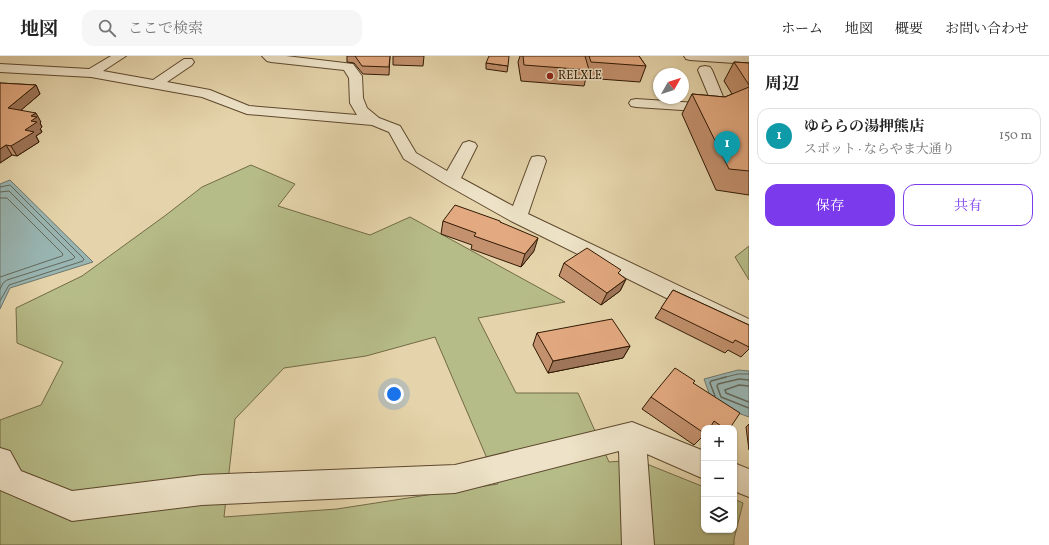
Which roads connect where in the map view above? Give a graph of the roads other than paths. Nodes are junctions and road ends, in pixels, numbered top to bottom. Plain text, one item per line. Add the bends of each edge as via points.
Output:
1 (120, 56) edge
2 (268, 56) edge
3 (694, 56) edge
4 (749, 60) edge
5 (188, 62) dead end
6 (0, 68) edge
7 (91, 73) junction
8 (156, 84) junction
9 (636, 103) dead end
10 (374, 121) junction
11 (469, 146) dead end
12 (538, 161) dead end
13 (451, 180) junction
14 (518, 217) junction
15 (749, 329) edge
16 (632, 436) junction
17 (0, 461) edge
18 (701, 464) edge
19 (737, 478) edge
20 (749, 483) edge
21 (638, 545) edge

1 - 7 street
2 - 10 street via 348,67 355,74 356,105 363,114
3 - 4 street
3 - 9 street via 709,70 719,104 697,107
5 - 8 street
6 - 7 street
7 - 8 street
8 - 10 street via 205,93 247,110
10 - 13 street via 395,129 410,156
11 - 13 street
12 - 14 street
13 - 14 street
14 - 15 street
16 - 17 street via 455,479 202,490 72,506 11,481
16 - 18 street
16 - 21 street
19 - 20 street

